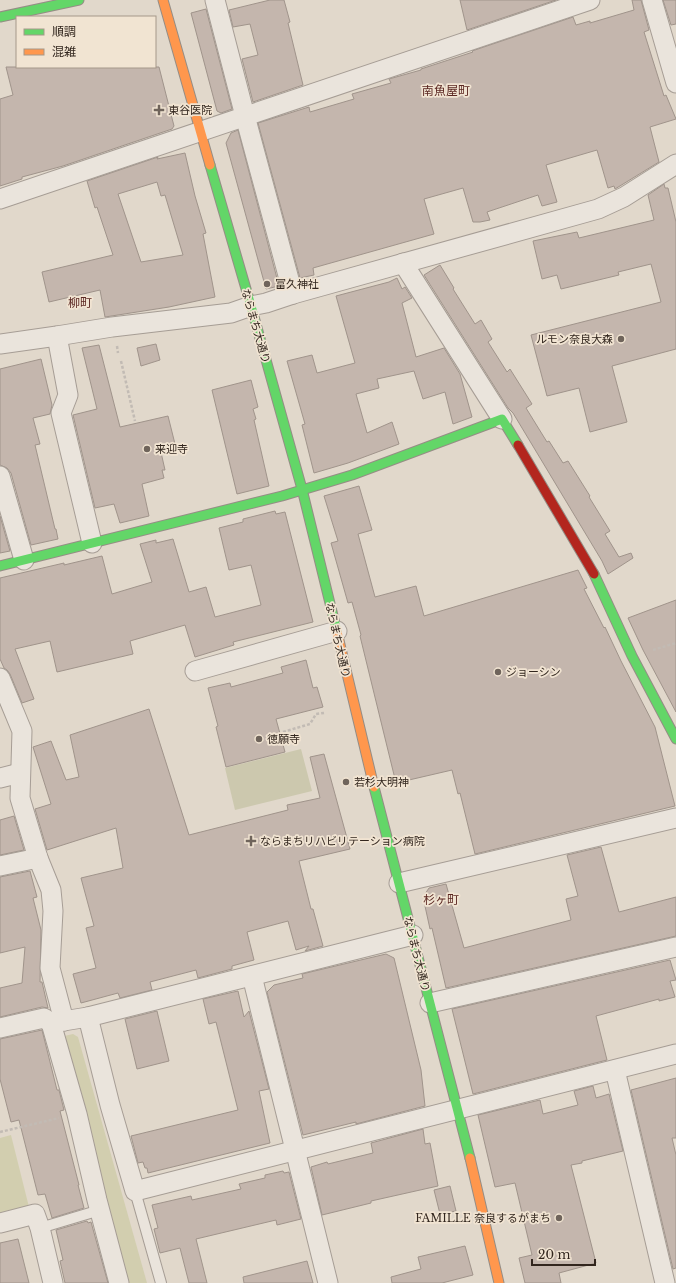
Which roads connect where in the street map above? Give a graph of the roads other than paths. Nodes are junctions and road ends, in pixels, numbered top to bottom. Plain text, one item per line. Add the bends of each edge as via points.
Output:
1 (79, 0) edge
2 (162, 0) edge
3 (215, 0) edge
4 (590, 0) edge
5 (652, 0) edge
6 (0, 17) edge
7 (676, 83) edge
8 (245, 116) junction
9 (200, 133) junction
10 (676, 164) edge
11 (0, 199) edge
12 (404, 263) junction
13 (293, 294) junction
14 (251, 306) junction
15 (57, 336) junction
16 (0, 344) edge
17 (502, 419) junction
18 (0, 476) edge
19 (302, 489) junction
20 (92, 542) junction
21 (24, 560) junction
22 (0, 566) edge
23 (337, 631) junction
24 (195, 671) dead end
25 (0, 678) edge
26 (676, 739) edge
27 (20, 773) junction
28 (0, 778) edge
29 (676, 818) edge
30 (38, 858) junction
31 (0, 866) edge
32 (399, 882) junction
33 (413, 935) junction
34 (676, 947) edge
35 (252, 976) junction
36 (430, 1003) junction
37 (88, 1017) junction
38 (57, 1022) junction
39 (0, 1028) edge
40 (676, 1054) edge
41 (615, 1070) junction
42 (458, 1109) junction
43 (295, 1150) junction
44 (135, 1191) junction
45 (100, 1210) junction
46 (0, 1223) edge
47 (40, 1228) junction
48 (53, 1283) edge
49 (119, 1283) edge
50 (161, 1283) edge
51 (328, 1283) edge
52 (499, 1283) edge
53 (665, 1283) edge

1 - 6 street
2 - 9 street, ならまち大通り
3 - 8 street
4 - 8 street
5 - 7 street
8 - 9 street
8 - 13 street
9 - 11 street
9 - 14 street, ならまち大通り
10 - 12 street via 624,197 598,209
12 - 13 street
12 - 17 street
13 - 14 street
14 - 15 street via 231,313 112,326
14 - 19 street, ならまち大通り
15 - 16 street
15 - 20 street via 68,395 61,413
17 - 19 street via 352,475
17 - 26 street via 591,567 632,656
18 - 21 street
19 - 20 street
19 - 23 street, ならまち大通り
20 - 21 street
21 - 22 street
23 - 24 street
23 - 32 street, ならまち大通り
25 - 27 street via 22,731
27 - 28 street
27 - 30 street via 20,798
29 - 32 street
30 - 31 street
30 - 38 street via 51,890 53,911 50,968
32 - 33 street, ならまち大通り
33 - 35 street
33 - 36 street, ならまち大通り
34 - 36 street
35 - 37 street
35 - 43 street
36 - 42 street, ならまち大通り
37 - 38 street
37 - 44 street
38 - 39 street via 44,1018
38 - 45 street
40 - 41 street
41 - 42 street
41 - 53 street
42 - 43 street
42 - 52 street, ならまち大通り
43 - 44 street
43 - 51 street
44 - 50 lane
45 - 47 lane
45 - 49 street
46 - 47 street via 35,1214
47 - 48 street

